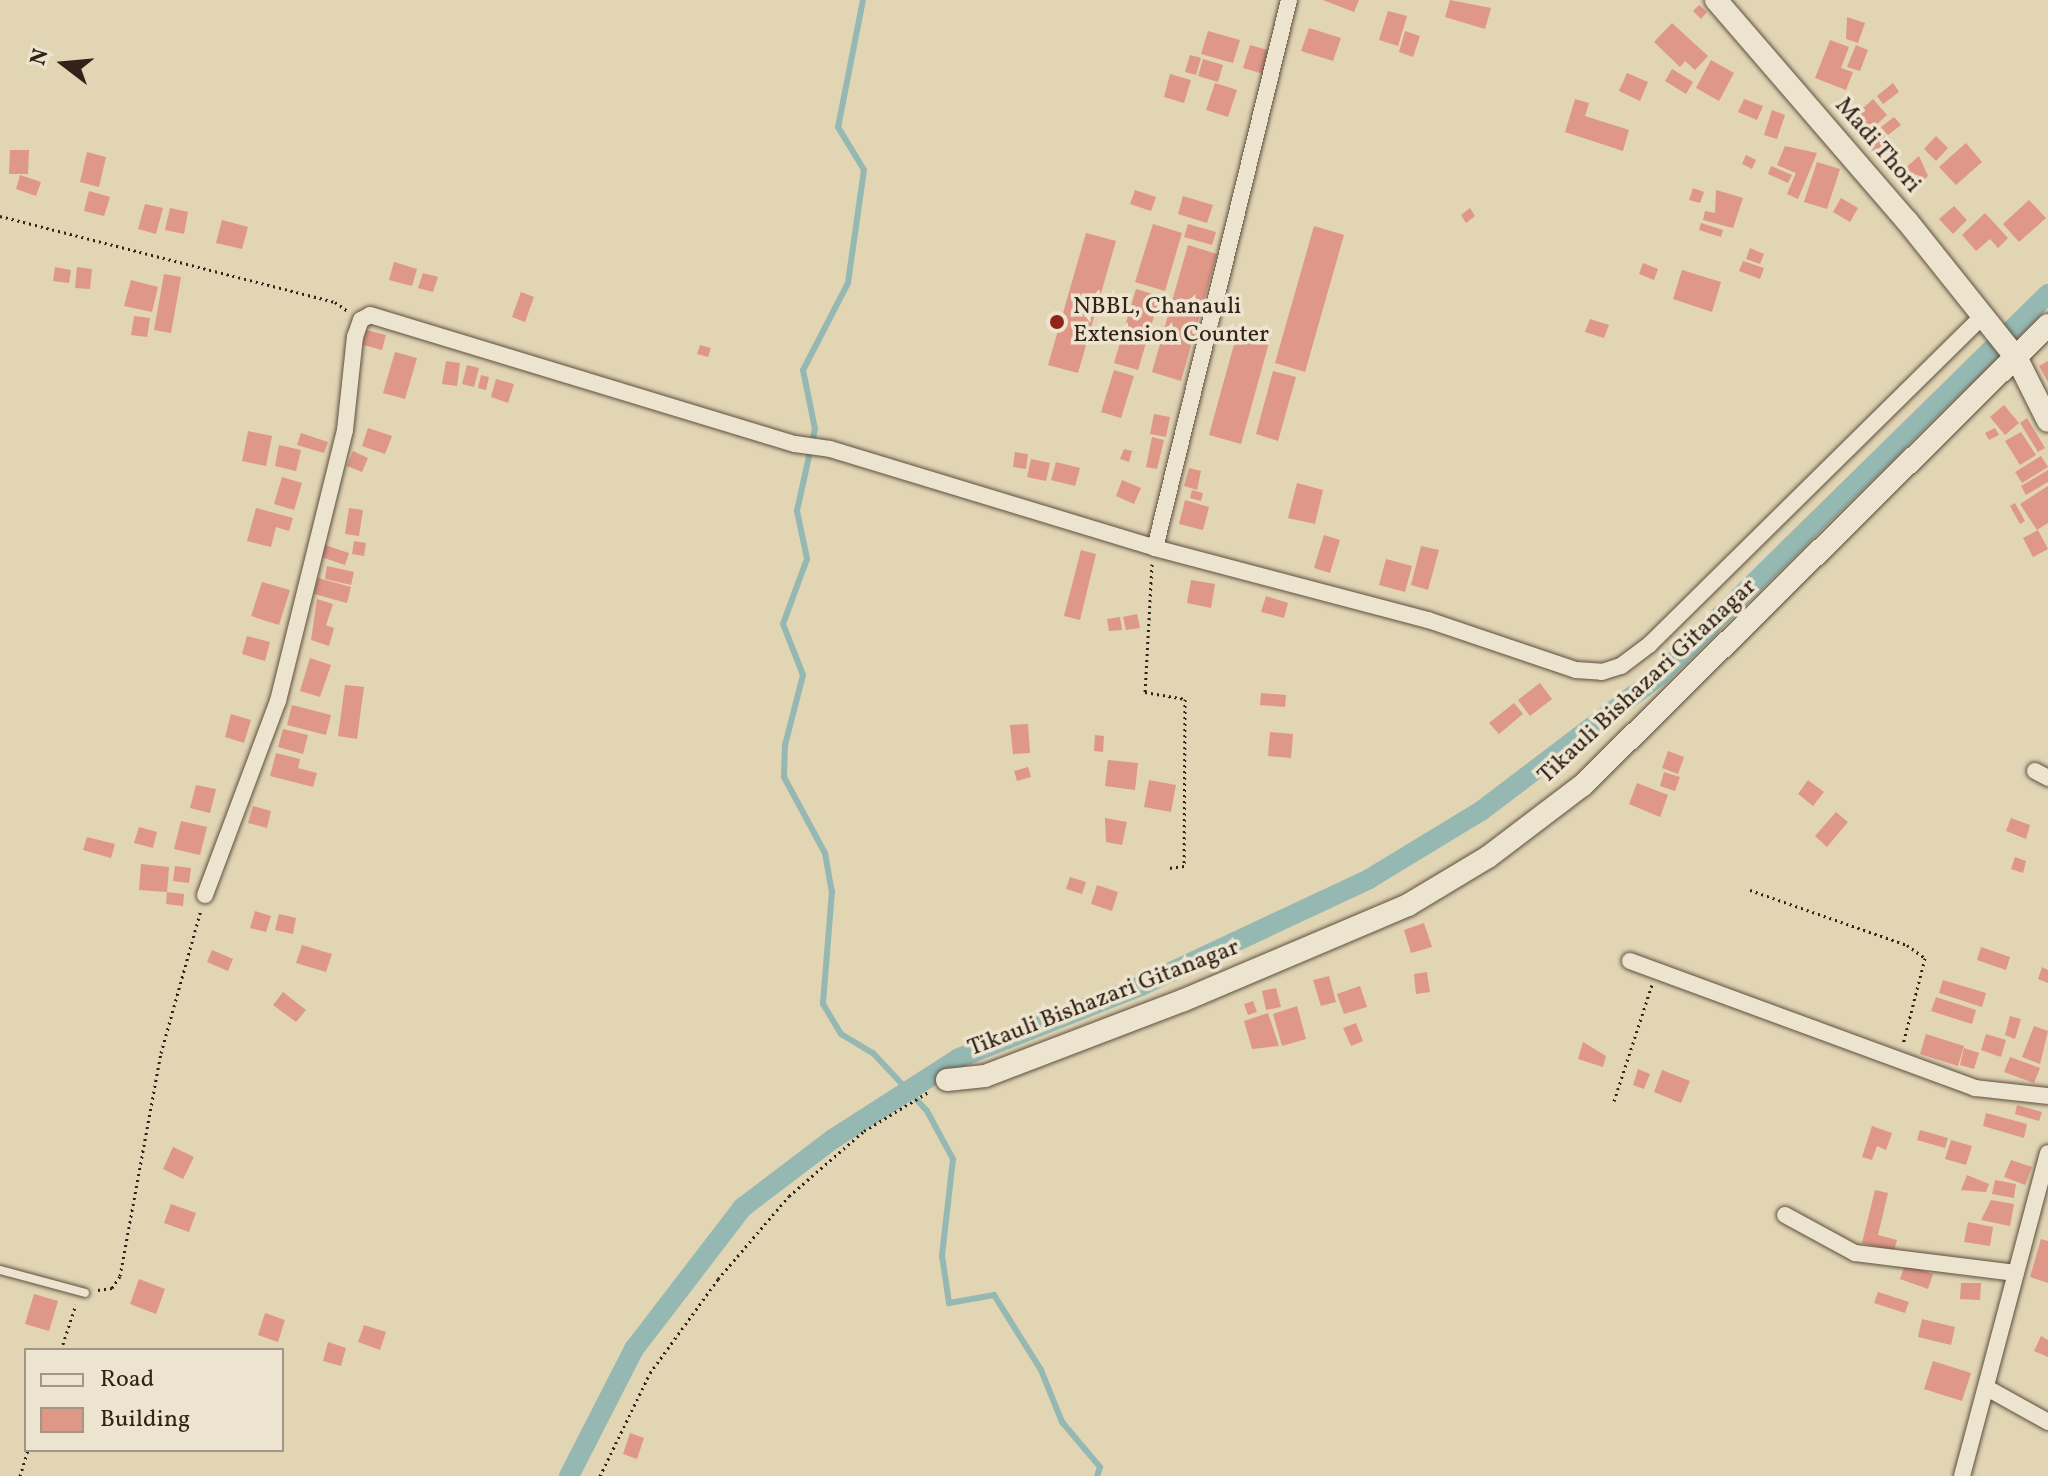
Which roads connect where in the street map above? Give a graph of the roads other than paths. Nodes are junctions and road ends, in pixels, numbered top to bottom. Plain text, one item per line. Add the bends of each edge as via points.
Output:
1 (1289, 0) edge
2 (1716, 0) edge
3 (1987, 324) junction
4 (2048, 325) edge
5 (2016, 358) junction
6 (2048, 421) edge
7 (1155, 548) junction
8 (205, 895) road end
9 (1630, 961) dead end
10 (947, 1080) road end
11 (2048, 1096) edge
12 (2048, 1153) edge
13 (1785, 1215) dead end
14 (0, 1270) edge
15 (2016, 1273) junction
16 (85, 1293) road end
17 (1987, 1388) junction
18 (2048, 1422) edge
19 (1962, 1476) edge

1 - 7 street
2 - 3 street, Madi Thori via 1907,221
3 - 5 street, Madi Thori
3 - 7 street via 1650,644 1621,666 1602,672 1576,670 1428,620
4 - 5 street, Tikauli Bishazari Gitanagar
5 - 6 street, Madi Thori
5 - 10 street, Tikauli Bishazari Gitanagar via 1583,785 1488,857 1408,905 1184,1000 985,1076
7 - 8 street via 370,315 361,320 345,430 278,701
9 - 11 street via 1975,1088
12 - 15 street
13 - 15 street via 1855,1253
14 - 16 lane
15 - 17 street
17 - 18 street
17 - 19 street

